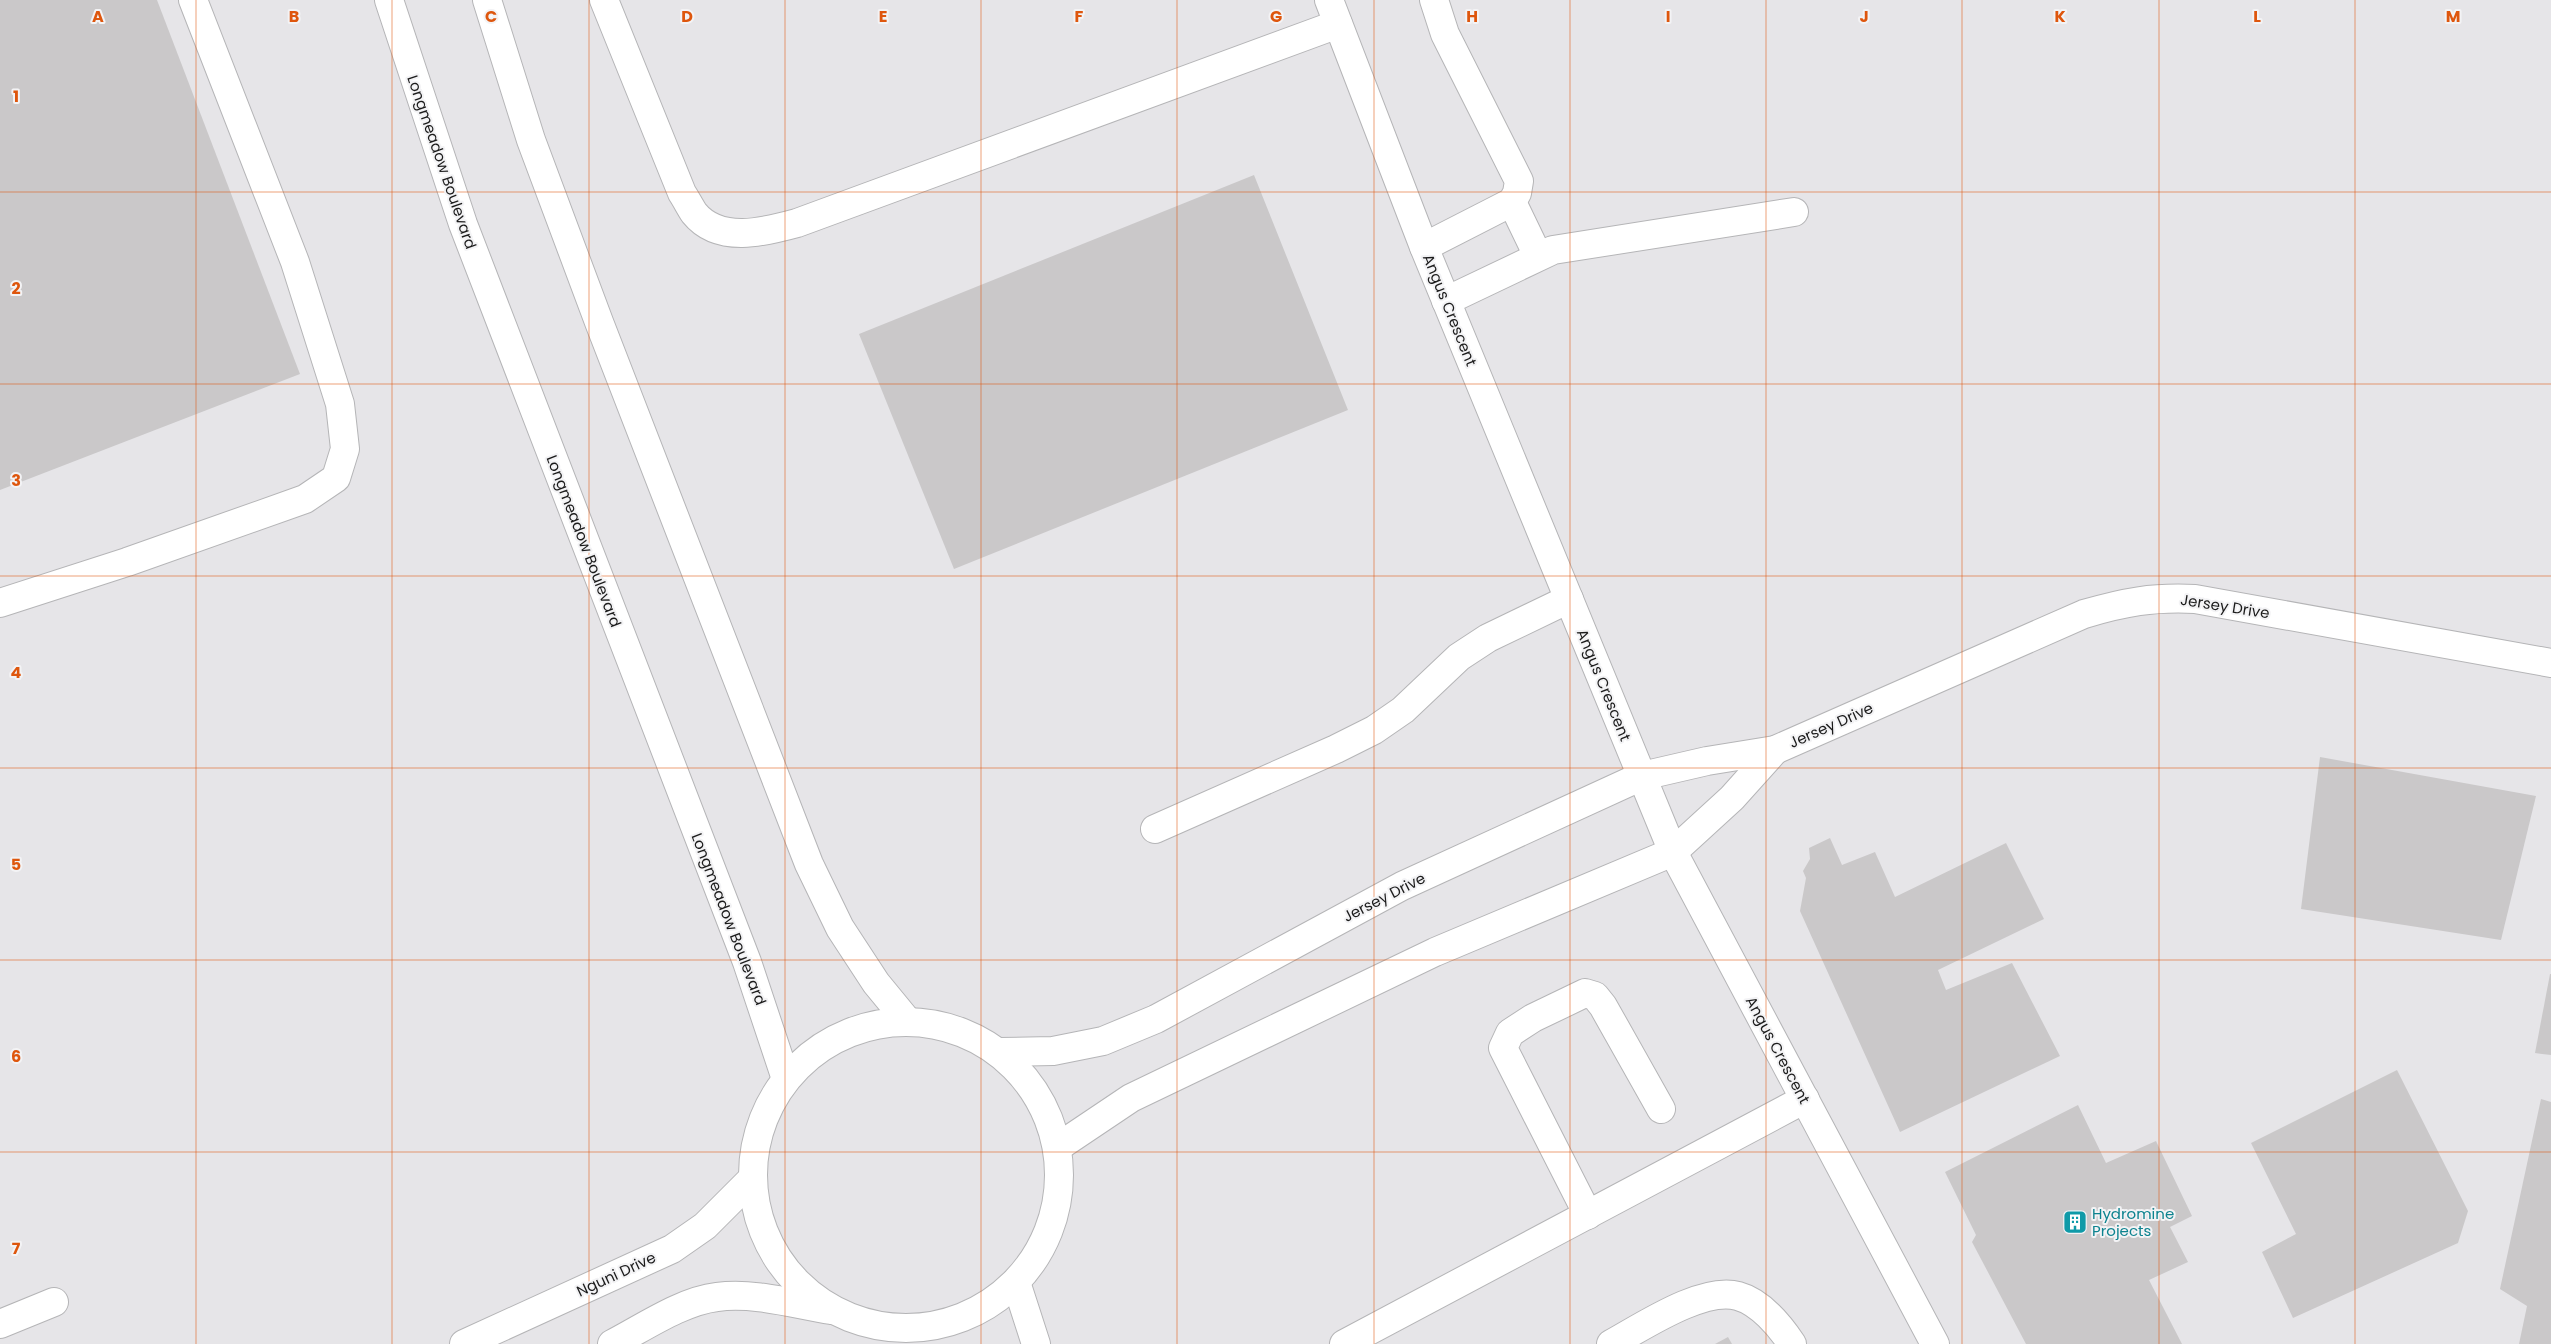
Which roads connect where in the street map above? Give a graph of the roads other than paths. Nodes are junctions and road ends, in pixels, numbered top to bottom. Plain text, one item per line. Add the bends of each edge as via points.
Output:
1 (194, 0) edge
2 (389, 0) edge
3 (487, 0) edge
4 (604, 0) edge
5 (1434, 0) edge
6 (1334, 12) edge
7 (1512, 202) junction
8 (1794, 212) dead end
9 (1424, 247) junction
10 (1538, 256) junction
11 (1446, 301) junction
12 (1569, 599) junction
13 (0, 603) edge
14 (2551, 663) edge
15 (1776, 750) junction
16 (1642, 776) junction
17 (1154, 829) dead end
18 (1673, 852) junction
19 (908, 1022) junction
20 (998, 1052) junction
21 (786, 1079) junction
22 (1805, 1099) junction
23 (1661, 1109) dead end
24 (1058, 1147) junction
25 (752, 1179) junction
26 (1588, 1215) junction
27 (1016, 1282) junction
28 (54, 1302) dead end
29 (831, 1310) junction
30 (0, 1324) edge
31 (884, 1335) edge
32 (464, 1344) edge
33 (612, 1344) edge
34 (1036, 1344) edge
35 (1344, 1344) edge
36 (1611, 1344) edge
37 (1792, 1344) edge
38 (1935, 1344) edge

1 - 13 street via 295,262 340,404 345,448 336,478 305,499
2 - 21 street, Longmeadow Boulevard via 462,224 743,953
3 - 19 street via 531,140 809,864 840,928 876,983
4 - 6 street via 682,193 695,214 712,227 731,232 762,233 797,223
5 - 7 street via 1445,34 1520,181
6 - 9 street, Angus Crescent
7 - 9 street
7 - 10 street
8 - 10 street via 1553,250
9 - 11 street, Angus Crescent
10 - 11 street
11 - 12 street, Angus Crescent
12 - 16 street, Angus Crescent
12 - 17 street via 1488,638 1459,657 1403,710 1374,730
14 - 15 street, Jersey Drive via 2195,599 2123,602 2084,614
15 - 16 street, Jersey Drive
15 - 18 street, Jersey Drive via 1732,798
16 - 18 street, Angus Crescent
16 - 20 street, Jersey Drive via 1402,886 1156,1019 1103,1041 1053,1050
18 - 22 street, Angus Crescent
18 - 24 street, Jersey Drive via 1435,952 1131,1098
19 - 20 street via 940,1025 970,1036
19 - 21 street via 874,1025 841,1036 811,1055
20 - 24 street via 1026,1078 1046,1111
21 - 25 street via 767,1109 755,1143
22 - 26 street
22 - 38 street, Angus Crescent
23 - 26 street via 1595,996 1585,993 1510,1032 1503,1048
24 - 27 street via 1059,1184 1053,1219 1038,1253
25 - 29 street via 762,1230 789,1276
25 - 32 street, Nguni Drive via 704,1226 672,1249
26 - 35 street
27 - 31 street via 986,1306 951,1322
27 - 34 street
28 - 30 street
29 - 31 street
29 - 33 street via 745,1296 716,1297 687,1305
36 - 37 street via 1686,1303 1714,1296 1738,1296 1759,1307

